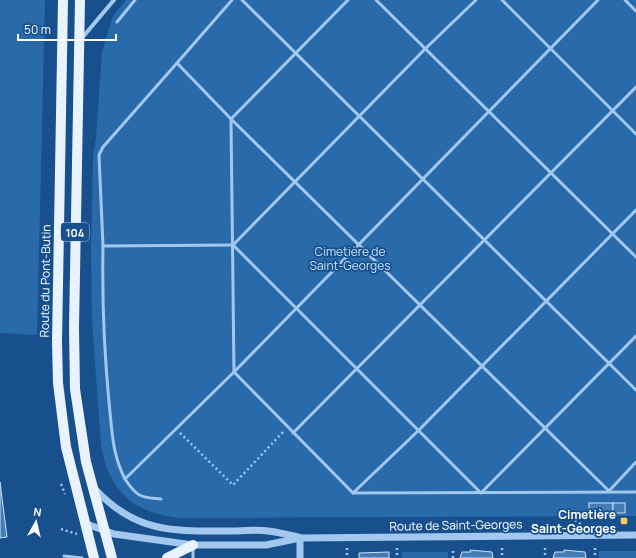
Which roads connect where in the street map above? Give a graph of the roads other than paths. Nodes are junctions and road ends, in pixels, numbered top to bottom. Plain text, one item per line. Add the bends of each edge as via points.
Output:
1 (63, 0) edge
2 (80, 0) edge
3 (114, 0) edge
4 (134, 0) edge
5 (232, 0) edge
6 (242, 0) edge
7 (348, 0) edge
8 (376, 0) edge
9 (476, 0) edge
10 (502, 0) edge
11 (598, 0) edge
12 (625, 0) edge
13 (636, 11) edge
14 (117, 22) dead end
15 (79, 41) junction
16 (426, 49) junction
17 (550, 49) junction
18 (296, 54) junction
19 (177, 63) junction
20 (636, 87) edge
21 (489, 111) junction
22 (612, 111) junction
23 (360, 117) junction
24 (231, 119) junction
25 (636, 134) edge
26 (551, 172) junction
27 (423, 179) junction
28 (296, 182) junction
29 (636, 210) edge
30 (612, 234) junction
31 (484, 240) junction
32 (359, 243) junction
33 (233, 245) junction
34 (103, 246) junction
35 (636, 258) edge
36 (547, 302) junction
37 (420, 305) junction
38 (295, 309) junction
39 (636, 336) edge
40 (609, 363) junction
41 (482, 367) junction
42 (356, 369) junction
43 (234, 372) junction
44 (636, 390) edge
45 (544, 428) junction
46 (418, 431) junction
47 (293, 433) junction
48 (636, 462) edge
49 (125, 479) junction
50 (92, 485) junction
51 (609, 491) junction
52 (636, 492) edge
53 (353, 493) junction
54 (481, 493) junction
55 (161, 499) dead end
56 (84, 523) junction
57 (104, 531) junction
58 (636, 535) edge
59 (300, 538) junction
60 (193, 545) junction
61 (64, 556) dead end
62 (82, 558) edge
63 (94, 558) edge
64 (112, 558) edge
65 (166, 558) edge
66 (193, 558) edge
67 (300, 558) edge

1 - 56 main road, Route du Pont-Butin / 104 via 57,361 66,448
2 - 15 main road, 104
3 - 15 street
4 - 14 lane
5 - 19 lane
6 - 18 lane
7 - 18 lane
8 - 16 lane
9 - 16 lane
10 - 17 lane
11 - 17 lane
12 - 13 lane
15 - 50 main road, 104 via 74,365 80,433
16 - 21 lane
16 - 23 lane
17 - 21 lane
17 - 22 lane
18 - 23 lane
18 - 24 lane
19 - 24 lane
19 - 34 lane via 103,147 99,155
20 - 22 lane
21 - 26 lane
21 - 27 lane
22 - 25 lane
22 - 26 lane
23 - 27 lane
23 - 28 lane
24 - 28 lane
24 - 33 lane
26 - 30 lane
26 - 31 lane
27 - 31 lane
27 - 32 lane
28 - 32 lane
28 - 33 lane
29 - 30 lane
30 - 35 lane
30 - 36 lane
31 - 36 lane
31 - 37 lane
32 - 37 lane
32 - 38 lane
33 - 34 lane
33 - 38 lane
33 - 43 lane
34 - 49 lane via 102,301 107,381 114,455
36 - 40 lane
36 - 41 lane
37 - 41 lane
37 - 42 lane
38 - 42 lane
38 - 43 lane
39 - 40 lane
40 - 44 lane
40 - 45 lane
41 - 45 lane
41 - 46 lane
42 - 46 lane
42 - 47 lane
43 - 47 lane
43 - 49 lane
45 - 51 lane
45 - 54 lane
46 - 53 lane
46 - 54 lane
47 - 53 lane
48 - 51 lane
49 - 55 lane via 140,497
50 - 57 main road, 104
50 - 59 street, Route de Saint-Georges via 122,513 159,528 183,531 267,530
51 - 52 lane
51 - 54 lane
53 - 54 lane
56 - 57 street, Route de Saint-Georges
56 - 63 main road, Route du Pont-Butin / 104
57 - 60 street, Route de Saint-Georges
57 - 64 main road, 104
58 - 59 street, Route de Saint-Georges
59 - 60 street, Route de Saint-Georges via 266,545
59 - 67 street
60 - 65 main road
60 - 66 lane
61 - 62 lane

